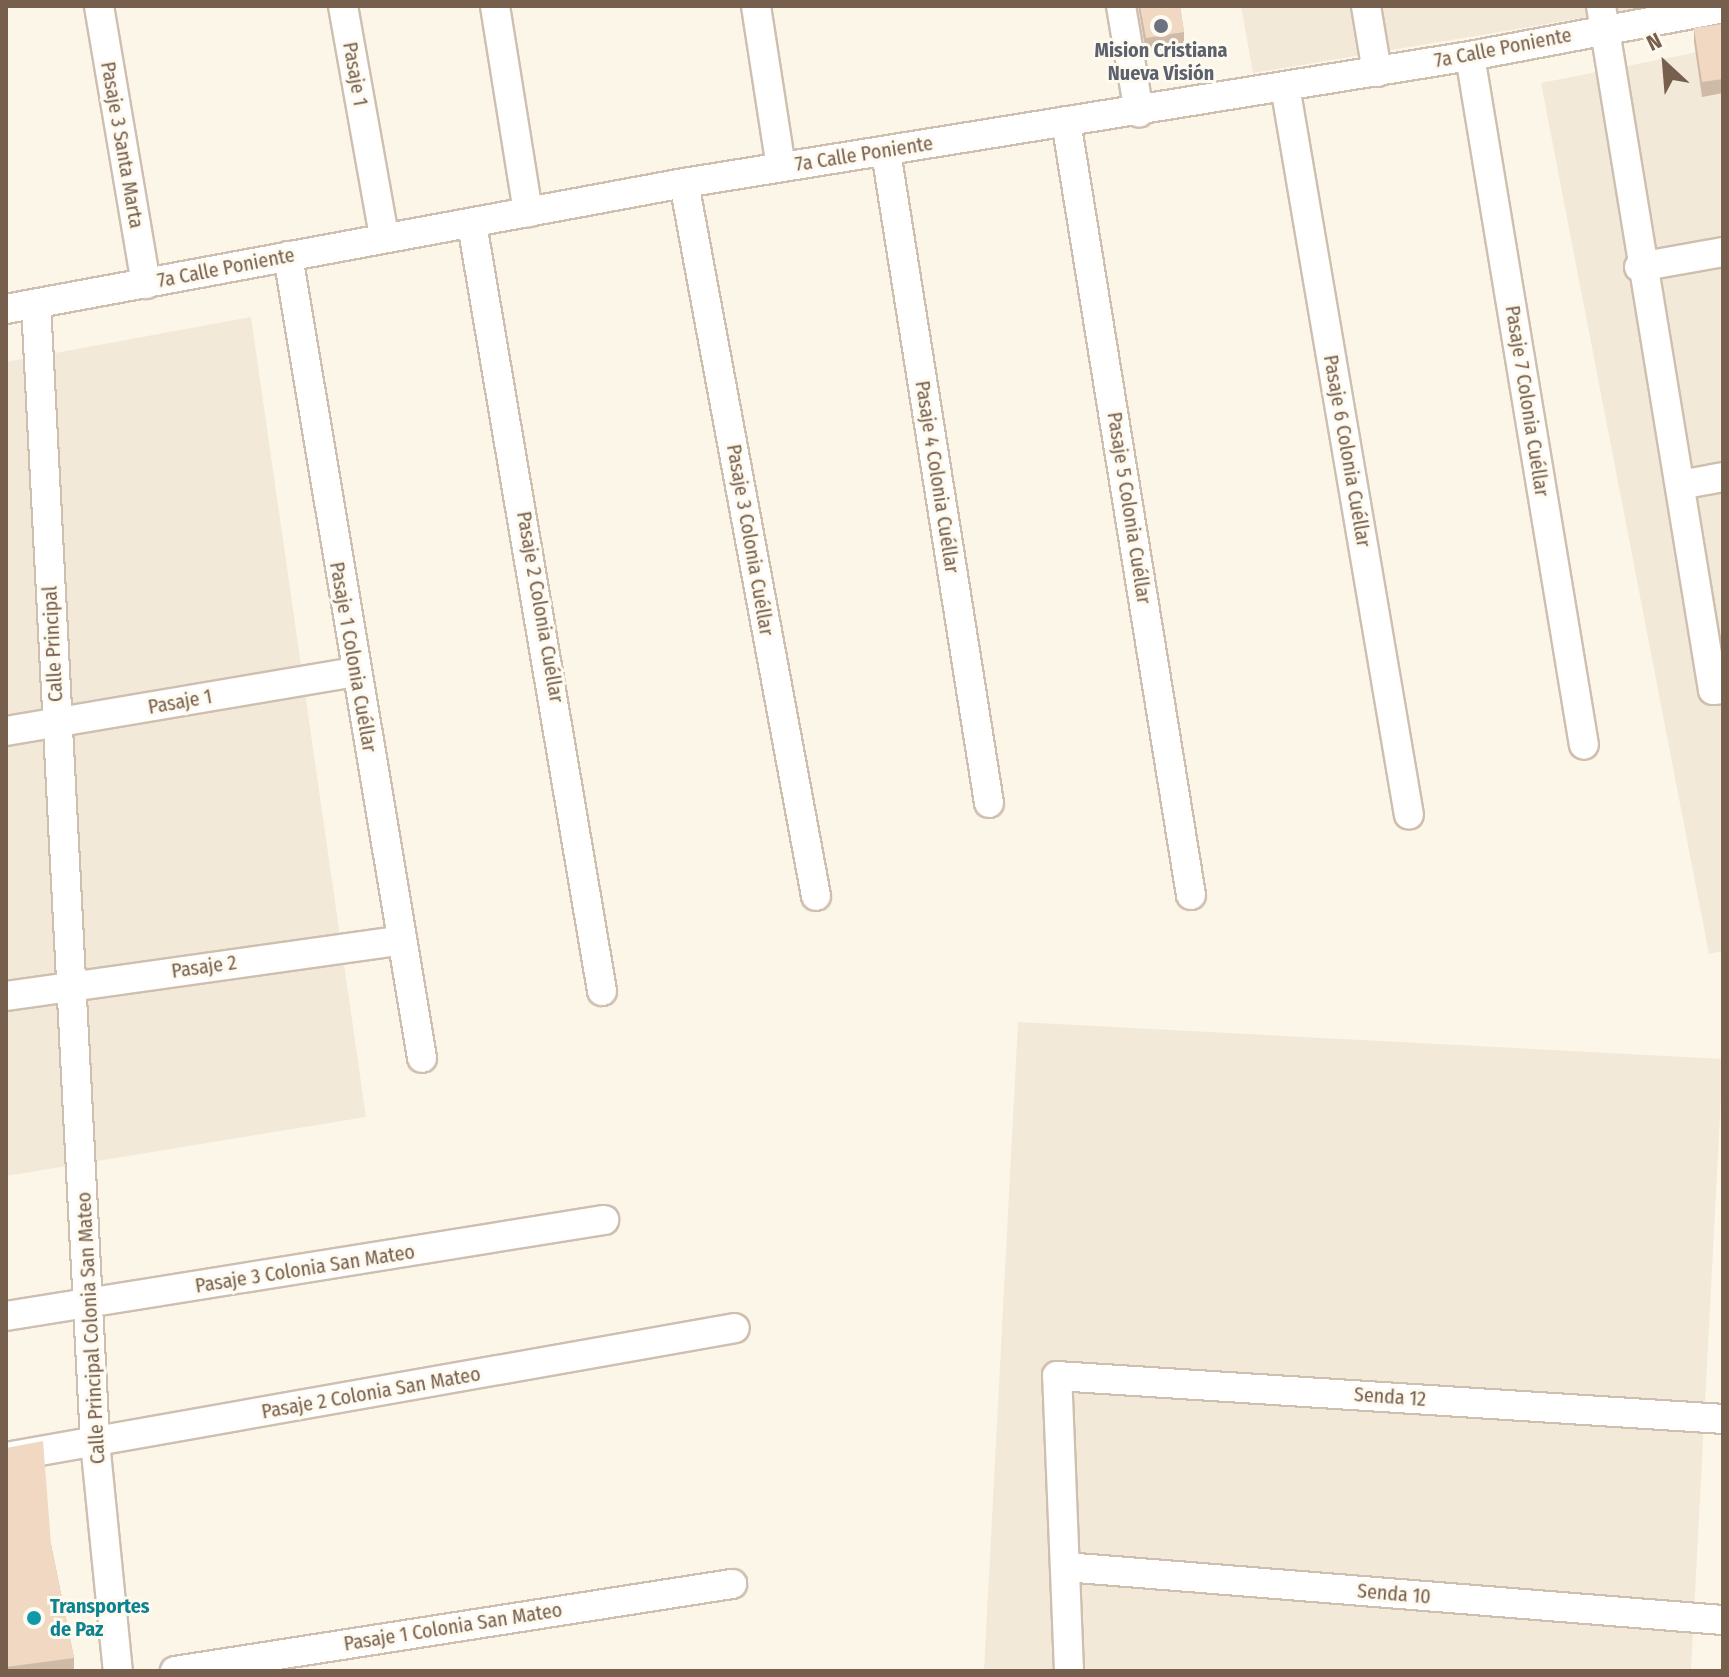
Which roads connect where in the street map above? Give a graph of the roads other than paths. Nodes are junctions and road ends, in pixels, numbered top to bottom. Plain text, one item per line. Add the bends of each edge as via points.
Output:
1 (99, 6) edge
2 (343, 6) edge
3 (495, 6) edge
4 (756, 6) edge
5 (1121, 6) edge
6 (1366, 6) edge
7 (1723, 8) edge
8 (1602, 17) edge
9 (1470, 56) junction
10 (1377, 72) junction
11 (1285, 86) junction
12 (1139, 112) junction
13 (1066, 121) junction
14 (886, 152) junction
15 (781, 167) junction
16 (684, 183) junction
17 (528, 212) junction
18 (472, 224) junction
19 (384, 237) junction
20 (1723, 252) edge
21 (288, 256) junction
22 (1639, 267) junction
23 (146, 284) junction
24 (36, 304) junction
25 (6, 309) edge
26 (1723, 477) edge
27 (1680, 485) junction
28 (355, 672) junction
29 (1718, 689) edge
30 (56, 723) junction
31 (6, 731) edge
32 (1584, 745) dead end
33 (989, 803) dead end
34 (1409, 815) dead end
35 (1191, 895) dead end
36 (816, 896) dead end
37 (402, 940) junction
38 (73, 985) junction
39 (602, 991) dead end
40 (6, 996) edge
41 (422, 1058) dead end
42 (604, 1220) dead end
43 (88, 1305) junction
44 (6, 1316) edge
45 (735, 1328) dead end
46 (1723, 1419) edge
47 (95, 1442) junction
48 (6, 1457) edge
49 (1065, 1567) junction
50 (732, 1584) dead end
51 (1723, 1620) edge
52 (118, 1671) edge
53 (175, 1671) edge
54 (1069, 1671) edge

1 - 23 street, Pasaje 3 Santa Marta
2 - 19 street, Pasaje 1
3 - 17 street
4 - 15 street
5 - 12 street
6 - 10 street
7 - 8 street, 7a Calle Poniente
8 - 9 street, 7a Calle Poniente
8 - 22 street
9 - 10 street, 7a Calle Poniente
9 - 32 street, Pasaje 7 Colonia Cuéllar
10 - 11 street, 7a Calle Poniente
11 - 12 street, 7a Calle Poniente
11 - 34 street, Pasaje 6 Colonia Cuéllar
12 - 13 street, 7a Calle Poniente
13 - 14 street, 7a Calle Poniente
13 - 35 street, Pasaje 5 Colonia Cuéllar
14 - 15 street, 7a Calle Poniente
14 - 33 street, Pasaje 4 Colonia Cuéllar
15 - 16 street, 7a Calle Poniente
16 - 17 street, 7a Calle Poniente
16 - 36 street, Pasaje 3 Colonia Cuéllar
17 - 18 street, 7a Calle Poniente
18 - 19 street, 7a Calle Poniente
18 - 39 street, Pasaje 2 Colonia Cuéllar
19 - 21 street, 7a Calle Poniente
20 - 22 street
21 - 23 street, 7a Calle Poniente
21 - 28 street, Pasaje 1 Colonia Cuéllar
22 - 27 street
23 - 24 street, 7a Calle Poniente
24 - 25 street, 7a Calle Poniente
24 - 30 street, Calle Principal
26 - 27 street
27 - 29 street
28 - 30 street, Pasaje 1
28 - 37 street, Pasaje 1 Colonia Cuéllar
30 - 31 street, Pasaje 1
30 - 38 street, Calle Principal
37 - 38 street, Pasaje 2
37 - 41 street, Pasaje 1 Colonia Cuéllar
38 - 40 street, Pasaje 2
38 - 43 street, Calle Principal Colonia San Mateo
42 - 43 street, Pasaje 3 Colonia San Mateo
43 - 44 street, Pasaje 3 Colonia San Mateo
43 - 47 street, Calle Principal Colonia San Mateo
45 - 47 street, Pasaje 2 Colonia San Mateo
46 - 49 street, Senda 12 via 1057,1376
47 - 48 street, Pasaje 2 Colonia San Mateo
47 - 52 street, Calle Principal Colonia San Mateo
49 - 51 street, Senda 10
49 - 54 street
50 - 53 street, Pasaje 1 Colonia San Mateo

